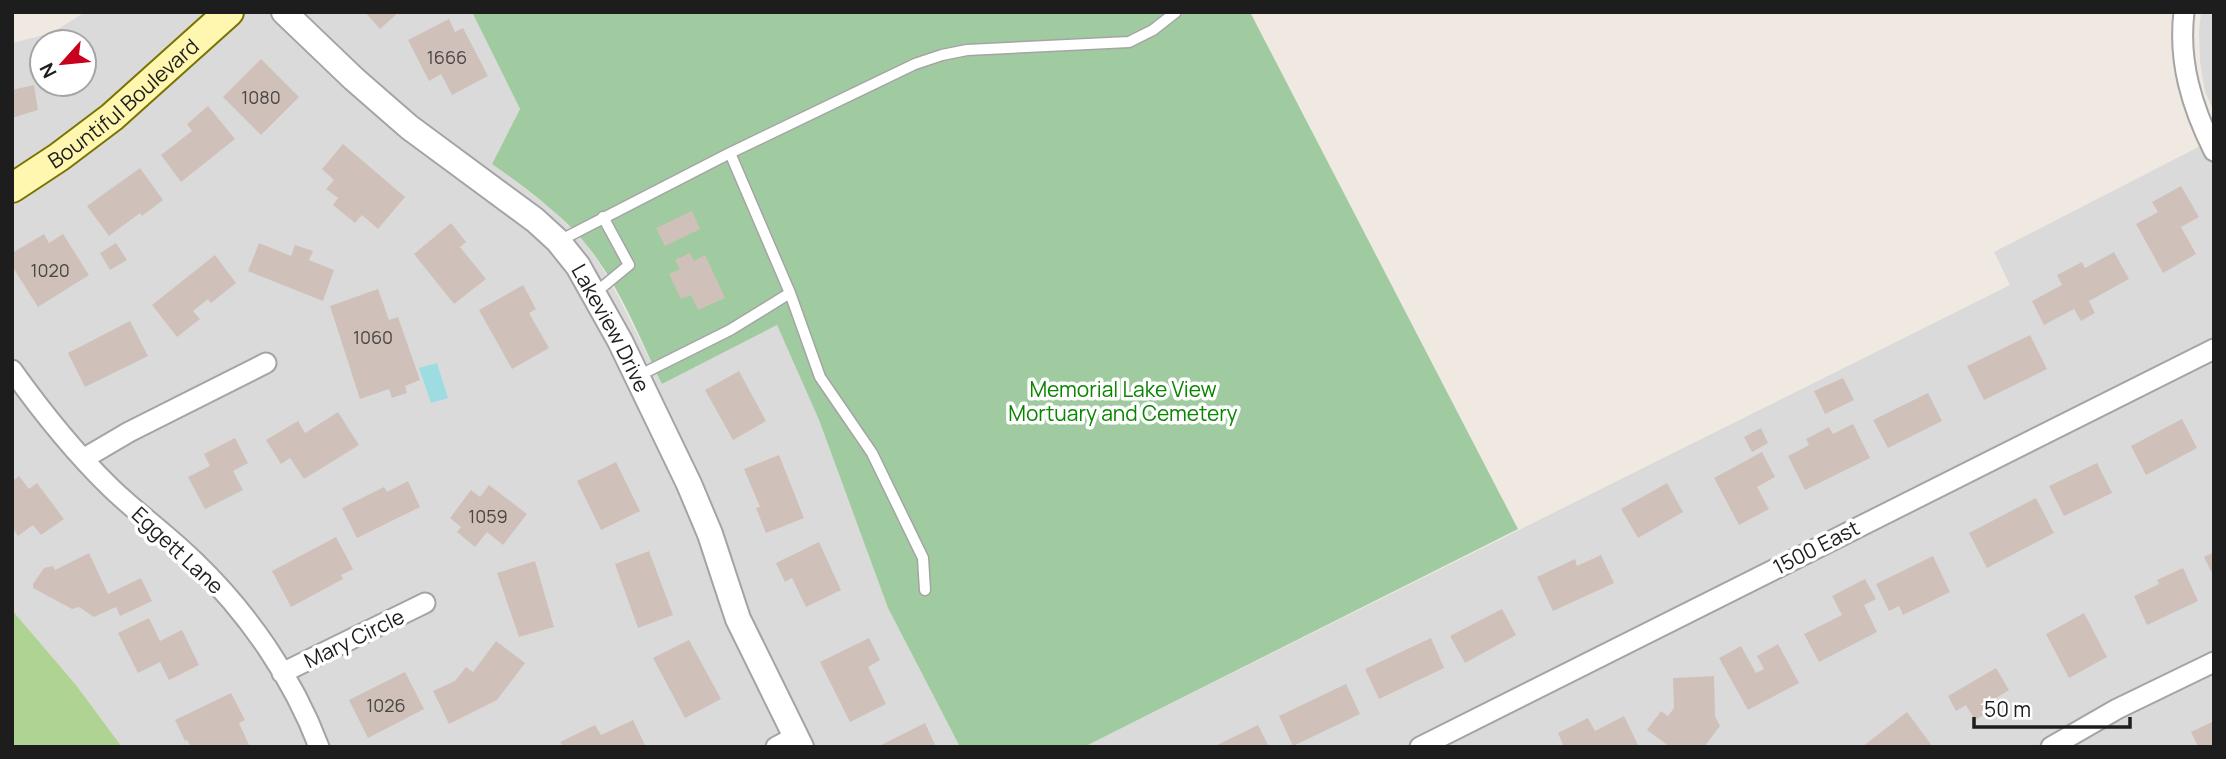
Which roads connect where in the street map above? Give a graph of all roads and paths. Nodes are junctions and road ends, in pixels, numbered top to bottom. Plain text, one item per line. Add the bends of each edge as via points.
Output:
1 (229, 12) edge
2 (284, 12) edge
3 (1176, 12) edge
4 (2184, 12) edge
5 (2214, 151) edge
6 (730, 153) junction
7 (12, 188) edge
8 (603, 217) junction
9 (558, 242) junction
10 (595, 293) junction
11 (790, 293) junction
12 (2214, 349) edge
13 (266, 363) dead end
14 (12, 370) edge
15 (637, 376) junction
16 (83, 459) junction
17 (925, 590) dead end
18 (425, 603) dead end
19 (2214, 662) edge
20 (282, 673) junction
21 (791, 743) edge
22 (318, 747) edge
23 (1420, 747) edge
24 (2051, 747) edge

1 - 7 main road, Bountiful Boulevard via 112,117
2 - 9 street, Lakeview Drive via 409,127 519,207
3 - 6 lane via 1129,42 942,55
4 - 5 street via 2186,75
6 - 8 lane
6 - 11 lane
8 - 9 lane
8 - 10 lane via 629,265
9 - 10 street, Lakeview Drive
10 - 15 street, Lakeview Drive
11 - 15 lane via 730,330
11 - 17 lane via 820,377 872,453 923,558
12 - 23 street, 1500 East
13 - 16 street
14 - 16 street, Eggett Lane
15 - 21 street, Lakeview Drive via 700,507 743,630
16 - 20 street, Eggett Lane via 215,581
18 - 20 street, Mary Circle
19 - 24 street
20 - 22 street, Eggett Lane

